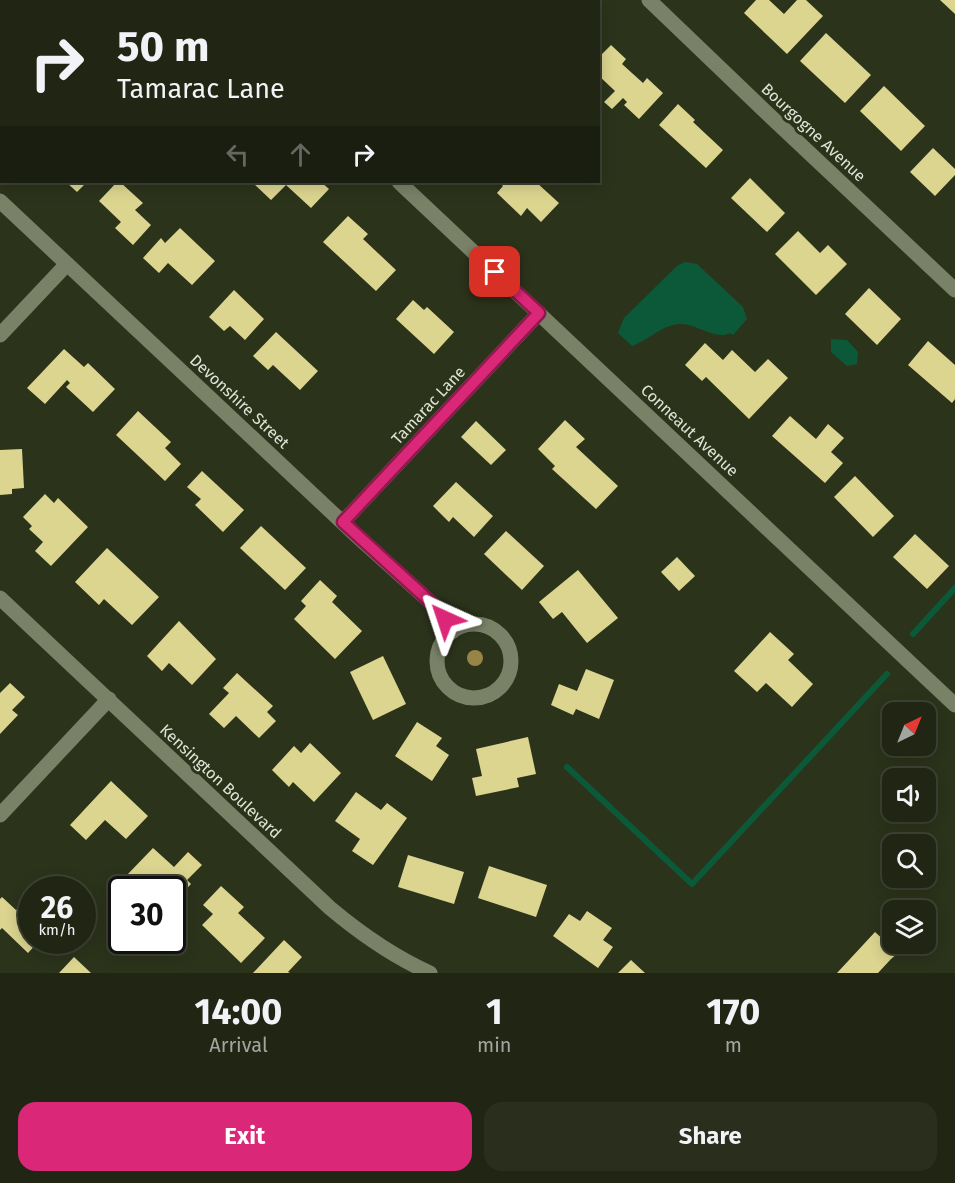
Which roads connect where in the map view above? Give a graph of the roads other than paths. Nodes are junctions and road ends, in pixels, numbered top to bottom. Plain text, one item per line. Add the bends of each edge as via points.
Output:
1 (649, 0) edge
2 (400, 183) edge
3 (0, 201) edge
4 (67, 264) junction
5 (955, 290) edge
6 (539, 313) junction
7 (0, 335) edge
8 (343, 522) junction
9 (0, 598) edge
10 (453, 631) junction
11 (109, 699) junction
12 (955, 705) edge
13 (0, 815) edge
14 (430, 973) edge

1 - 5 street, Bourgogne Avenue
2 - 6 street, Conneaut Avenue
3 - 4 street, Devonshire Street
4 - 7 street
4 - 8 street, Devonshire Street
6 - 8 street, Tamarac Lane
6 - 12 street, Conneaut Avenue
8 - 10 street, Devonshire Street via 437,608
9 - 11 street, Kensington Boulevard
10 - 10 street via 444,639 437,662 446,684 466,697 483,696 499,688 511,667 511,654 499,633 482,625 464,625
11 - 13 street
11 - 14 street, Kensington Boulevard via 330,908 388,952

